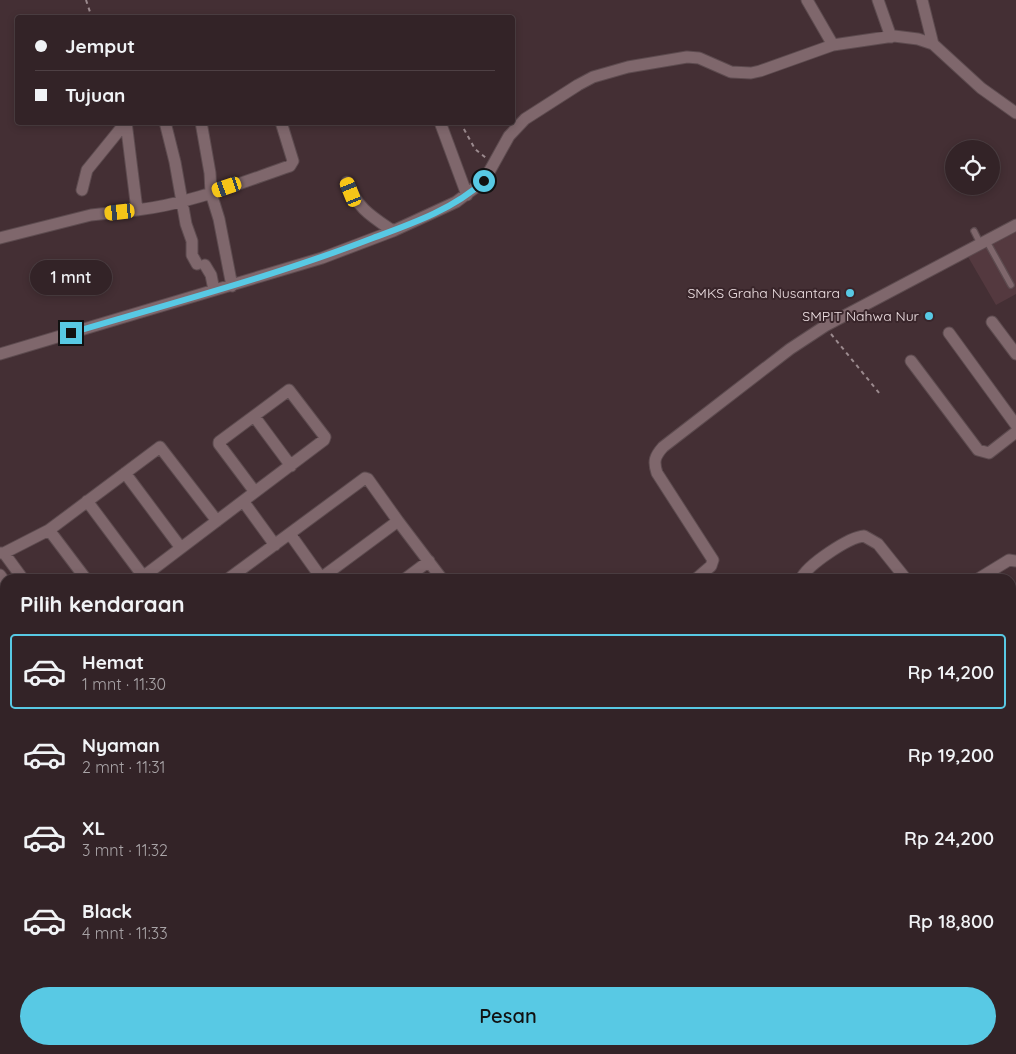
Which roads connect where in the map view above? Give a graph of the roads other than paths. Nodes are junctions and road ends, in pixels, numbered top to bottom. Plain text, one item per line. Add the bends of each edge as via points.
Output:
1 (807, 0) edge
2 (878, 0) edge
3 (922, 0) edge
4 (891, 37) junction
5 (933, 44) junction
6 (833, 45) junction
7 (1016, 113) edge
8 (124, 125) edge
9 (126, 125) edge
10 (166, 125) edge
11 (202, 125) edge
12 (282, 125) edge
13 (441, 125) edge
14 (347, 182) dead end
15 (82, 190) dead end
16 (212, 192) junction
17 (467, 195) junction
18 (182, 201) junction
19 (137, 210) junction
20 (1016, 225) edge
21 (392, 231) junction
22 (974, 231) dead end
23 (0, 238) edge
24 (983, 242) junction
25 (1011, 285) dead end
26 (232, 286) junction
27 (214, 290) junction
28 (992, 322) dead end
29 (949, 333) dead end
30 (0, 354) edge
31 (1016, 354) edge
32 (911, 360) dead end
33 (254, 416) junction
34 (1016, 425) edge
35 (1016, 432) edge
36 (291, 466) junction
37 (125, 473) junction
38 (255, 492) junction
39 (87, 501) junction
40 (243, 501) junction
41 (217, 521) junction
42 (398, 522) junction
43 (49, 530) junction
44 (290, 534) junction
45 (275, 544) junction
46 (181, 548) junction
47 (2, 553) edge
48 (429, 561) junction
49 (1012, 561) edge
50 (243, 569) junction
51 (1016, 571) edge
52 (19, 574) edge
53 (82, 574) edge
54 (138, 574) edge
55 (146, 574) edge
56 (236, 574) edge
57 (246, 574) edge
58 (319, 574) edge
59 (327, 574) edge
60 (412, 574) edge
61 (438, 574) edge
62 (702, 574) edge
63 (805, 574) edge
64 (902, 574) edge
65 (987, 574) edge

1 - 6 street
2 - 4 street
3 - 5 street
4 - 5 street
4 - 6 street
5 - 7 street via 981,88
6 - 17 street via 760,72 731,72 687,56 593,77 525,119 508,136 484,181
8 - 15 street via 87,170
9 - 19 street
10 - 18 street
11 - 16 street
12 - 16 street via 293,161 290,166
13 - 17 street
14 - 21 street via 362,208
16 - 18 street
16 - 26 street
17 - 21 street
18 - 19 street
18 - 27 street via 192,241 192,255 211,274
19 - 23 street via 91,215
20 - 24 street
21 - 26 street via 322,258
22 - 24 lane
24 - 25 lane
24 - 62 street via 825,326 790,349 656,454 657,473 712,560 712,566
26 - 27 street
27 - 30 street
28 - 31 street
29 - 34 street
32 - 35 street via 978,450 989,453
33 - 36 street
33 - 36 street via 289,390 313,420 324,440
33 - 38 street via 219,444
36 - 38 street
37 - 39 street
37 - 41 street via 160,447
37 - 46 street
38 - 40 street
39 - 43 street
39 - 54 street
40 - 41 street
40 - 45 street
41 - 46 street
42 - 44 street via 365,478
42 - 48 street
42 - 59 street
43 - 47 street
43 - 53 street
44 - 45 street
44 - 58 street
45 - 50 street
46 - 55 street
47 - 52 street
48 - 60 street
48 - 61 street
49 - 51 street
49 - 65 street
50 - 56 street
50 - 57 street
63 - 64 street via 849,541 864,536 878,544

